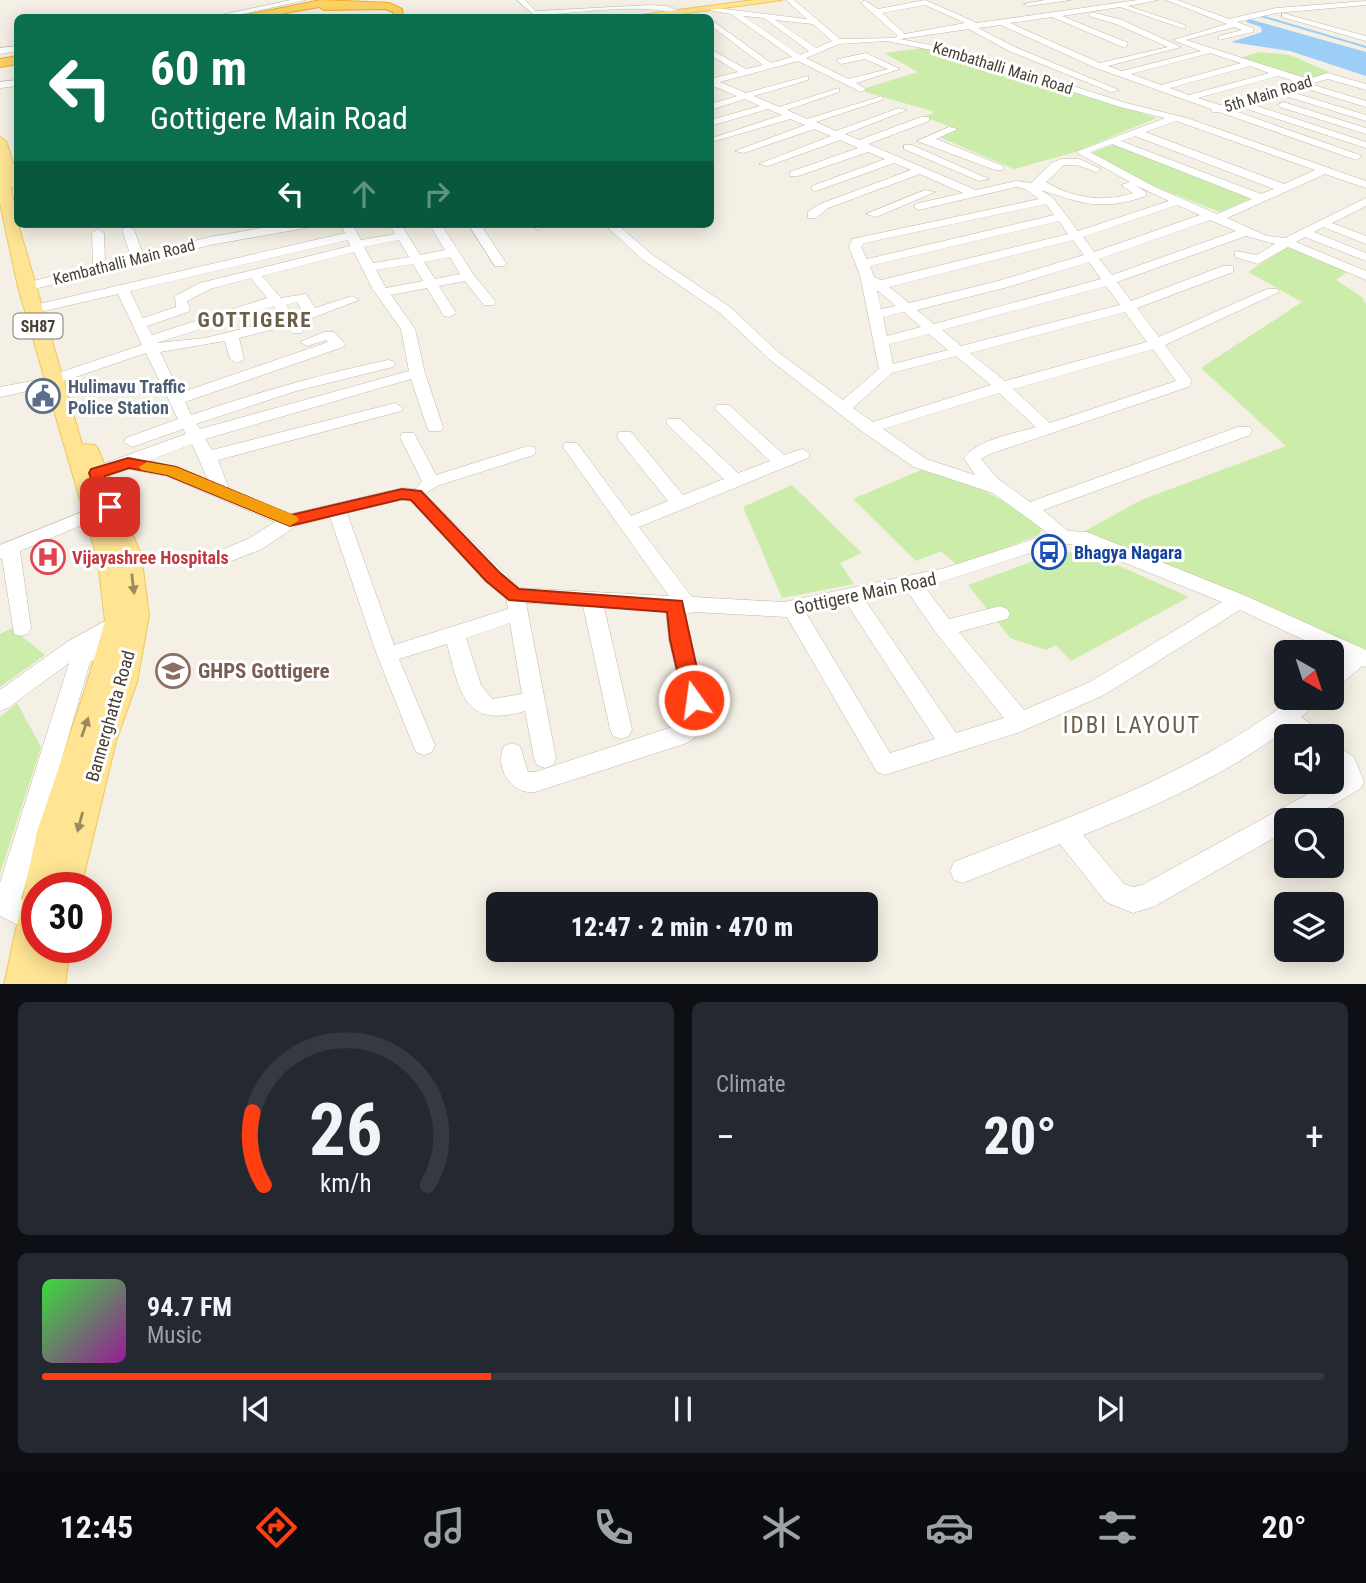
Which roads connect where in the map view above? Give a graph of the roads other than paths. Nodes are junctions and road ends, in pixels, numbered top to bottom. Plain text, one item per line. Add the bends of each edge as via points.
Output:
1 (302, 0) edge
2 (339, 0) edge
3 (362, 0) edge
4 (521, 0) edge
5 (778, 0) edge
6 (790, 0) edge
7 (890, 0) edge
8 (939, 0) edge
9 (1067, 0) edge
10 (1154, 0) edge
11 (1170, 0) edge
12 (757, 1) edge
13 (884, 1) edge
14 (1055, 1) edge
15 (1205, 1) edge
16 (865, 2) dead end
17 (923, 2) edge
18 (1186, 5) junction
19 (1365, 5) edge
20 (960, 6) dead end
21 (1121, 6) junction
22 (1329, 6) junction
23 (318, 8) junction
24 (991, 9) dead end
25 (1302, 9) junction
26 (678, 10) junction
27 (941, 10) junction
28 (1081, 11) junction
29 (875, 12) junction
30 (1275, 12) junction
31 (706, 13) edge
32 (1354, 13) dead end
33 (231, 14) edge
34 (259, 14) edge
35 (284, 14) edge
36 (399, 14) edge
37 (641, 14) edge
38 (665, 14) edge
39 (734, 14) junction
40 (909, 14) dead end
41 (766, 15) junction
42 (1051, 15) junction
43 (1328, 16) dead end
44 (957, 17) junction
45 (937, 20) dead end
46 (1013, 20) junction
47 (1163, 20) junction
48 (999, 21) junction
49 (815, 22) junction
50 (1149, 23) dead end
51 (1233, 23) junction
52 (714, 24) edge
53 (970, 24) junction
54 (1111, 27) dead end
55 (1182, 27) dead end
56 (903, 36) junction
57 (886, 39) junction
58 (1366, 39) edge
59 (838, 42) junction
60 (1187, 44) junction
61 (1125, 45) dead end
62 (1176, 47) junction
63 (1209, 47) junction
64 (818, 51) junction
65 (1091, 52) dead end
66 (1158, 52) junction
67 (714, 53) edge
68 (1190, 56) junction
69 (799, 58) junction
70 (843, 62) junction
71 (1248, 64) junction
72 (770, 66) junction
73 (1098, 66) junction
74 (1195, 67) dead end
75 (822, 69) junction
76 (1225, 70) junction
77 (744, 72) junction
78 (1278, 73) junction
79 (1121, 74) junction
80 (870, 77) junction
81 (805, 78) dead end
82 (714, 81) edge
83 (848, 82) junction
84 (1142, 82) junction
85 (714, 83) edge
86 (1304, 83) junction
87 (1366, 87) edge
88 (1159, 88) junction
89 (861, 89) dead end
90 (836, 90) dead end
91 (1278, 91) junction
92 (746, 96) junction
93 (1257, 97) junction
94 (878, 98) dead end
95 (1187, 98) junction
96 (1238, 103) junction
97 (1366, 104) edge
98 (714, 106) edge
99 (774, 108) junction
100 (1217, 109) junction
101 (902, 110) dead end
102 (792, 115) junction
103 (1174, 117) junction
104 (1366, 118) edge
105 (925, 119) dead end
106 (714, 122) edge
107 (811, 123) junction
108 (953, 129) dead end
109 (1366, 131) edge
110 (1137, 133) junction
111 (839, 135) junction
112 (716, 139) dead end
113 (927, 139) junction
114 (0, 141) edge
115 (1112, 141) junction
116 (1366, 145) edge
117 (864, 146) junction
118 (908, 147) junction
119 (740, 150) dead end
120 (1361, 155) edge
121 (891, 157) junction
122 (6, 161) edge
123 (764, 164) dead end
124 (999, 168) dead end
125 (921, 170) junction
126 (1321, 171) junction
127 (794, 174) dead end
128 (982, 179) dead end
129 (952, 183) junction
130 (1366, 187) edge
131 (816, 188) dead end
132 (1283, 188) junction
133 (1145, 190) junction
134 (974, 193) junction
135 (1041, 193) junction
136 (1263, 199) junction
137 (8, 201) edge
138 (1366, 201) edge
139 (1172, 204) dead end
140 (919, 206) dead end
141 (1347, 211) junction
142 (872, 214) dead end
143 (812, 215) dead end
144 (1215, 217) junction
145 (1058, 218) junction
146 (1366, 219) edge
147 (14, 221) edge
148 (1322, 223) junction
149 (16, 228) edge
150 (24, 228) edge
151 (256, 228) edge
152 (437, 228) edge
153 (477, 228) edge
154 (614, 228) edge
155 (128, 230) dead end
156 (398, 230) edge
157 (1247, 231) junction
158 (1304, 232) junction
159 (98, 233) dead end
160 (1071, 237) junction
161 (352, 238) edge
162 (1366, 240) edge
163 (1286, 242) junction
164 (452, 253) junction
165 (1238, 254) dead end
166 (1366, 257) edge
167 (138, 259) junction
168 (415, 259) junction
169 (1088, 259) junction
170 (240, 261) junction
171 (500, 263) dead end
172 (99, 268) junction
173 (368, 268) junction
174 (1228, 269) dead end
175 (252, 274) junction
176 (869, 275) junction
177 (468, 276) junction
178 (1366, 276) edge
179 (1105, 282) junction
180 (431, 284) junction
181 (33, 285) junction
182 (122, 288) junction
183 (382, 291) junction
184 (1272, 292) dead end
185 (276, 301) junction
186 (489, 302) dead end
187 (44, 307) junction
188 (1124, 307) junction
189 (907, 308) junction
190 (311, 313) junction
191 (449, 313) dead end
192 (875, 314) junction
193 (290, 321) junction
194 (139, 324) junction
195 (930, 327) junction
196 (231, 335) junction
197 (881, 342) junction
198 (149, 345) junction
199 (1152, 345) junction
200 (958, 351) junction
201 (237, 359) dead end
202 (388, 364) dead end
203 (887, 370) junction
204 (417, 373) junction
205 (58, 377) junction
206 (1002, 387) junction
207 (0, 392) edge
208 (176, 400) junction
209 (395, 408) dead end
210 (723, 408) dead end
211 (843, 408) junction
212 (674, 422) dead end
213 (435, 427) dead end
214 (191, 428) junction
215 (869, 428) junction
216 (1047, 429) junction
217 (1244, 431) dead end
218 (625, 436) dead end
219 (408, 437) dead end
220 (132, 442) dead end
221 (571, 447) dead end
222 (528, 451) dead end
223 (802, 454) dead end
224 (208, 457) junction
225 (781, 462) junction
226 (128, 463) junction
227 (90, 475) junction
228 (735, 480) junction
229 (431, 482) junction
230 (996, 488) junction
231 (221, 490) junction
232 (416, 495) junction
233 (679, 503) junction
234 (1029, 509) junction
235 (101, 511) junction
236 (337, 511) junction
237 (290, 520) junction
238 (626, 524) junction
239 (1064, 538) junction
240 (5, 550) edge
241 (216, 560) dead end
242 (913, 584) junction
243 (852, 596) junction
244 (592, 600) junction
245 (1238, 601) junction
246 (517, 604) junction
247 (682, 606) junction
248 (793, 609) junction
249 (1000, 614) dead end
250 (122, 625) junction
251 (21, 628) dead end
252 (944, 628) junction
253 (454, 633) junction
254 (387, 655) junction
255 (1363, 658) edge
256 (1344, 671) edge
257 (534, 700) junction
258 (0, 702) edge
259 (1296, 710) edge
260 (1286, 718) junction
261 (1020, 722) junction
262 (1294, 724) edge
263 (621, 729) dead end
264 (951, 744) junction
265 (424, 745) dead end
266 (512, 753) dead end
267 (545, 758) dead end
268 (1344, 762) edge
269 (1344, 786) edge
270 (1331, 794) edge
271 (1064, 830) junction
272 (963, 871) dead end
273 (43, 872) edge
274 (69, 872) edge
275 (21, 907) edge
276 (24, 963) edge
277 (51, 963) edge
278 (20, 984) edge
279 (48, 984) edge

1 - 33 street
2 - 34 highway
3 - 23 highway
4 - 26 street via 534,13 615,7
5 - 12 main road
6 - 49 street
7 - 13 street
8 - 17 street
9 - 14 street
10 - 21 street
11 - 18 street
12 - 26 main road
12 - 31 main road
12 - 41 street
14 - 28 street
14 - 42 street via 1031,6
15 - 18 street
16 - 29 street
17 - 27 street
17 - 29 street
18 - 51 street via 1216,12
19 - 22 street
20 - 27 street
21 - 28 street
21 - 47 street
22 - 25 street
22 - 32 street
23 - 35 highway
23 - 36 highway via 377,4
24 - 46 street
25 - 30 street
25 - 43 street
26 - 31 main road
26 - 37 main road
26 - 38 main road
27 - 40 street
27 - 44 street
28 - 42 street
28 - 62 street
29 - 56 street
30 - 51 street via 1239,17
30 - 58 street
31 - 39 street
39 - 41 street
39 - 69 street
41 - 49 street
41 - 64 street
42 - 46 street
42 - 61 street
44 - 45 street
44 - 53 street
46 - 48 street
46 - 65 street
47 - 50 street
47 - 55 street
48 - 53 street
48 - 73 street
49 - 59 street
51 - 60 street via 1177,40
51 - 63 street via 1250,32
52 - 72 street
53 - 56 street
53 - 103 street via 1052,67
54 - 66 street
56 - 57 street
57 - 59 street, Kembathalli Main Road
57 - 103 street, Kembathalli Main Road via 964,54
59 - 64 street, Kembathalli Main Road
60 - 62 street
60 - 63 street
62 - 66 street
63 - 68 street
63 - 71 street
64 - 69 street, Kembathalli Main Road
64 - 70 street
66 - 73 street
67 - 77 street
68 - 76 street
68 - 79 street
69 - 72 street, Kembathalli Main Road
69 - 75 street
70 - 75 street
70 - 80 street
70 - 80 street via 866,56 896,69
71 - 76 street
71 - 78 street
72 - 77 street, Kembathalli Main Road
73 - 79 street
74 - 84 street
75 - 83 street
76 - 88 street
77 - 82 street, Kembathalli Main Road
78 - 86 street
78 - 95 street
79 - 84 street
80 - 83 street
81 - 92 street
83 - 89 street
84 - 88 street
85 - 92 street
86 - 87 street, 5th Main Road via 1328,76
86 - 91 street, 5th Main Road
86 - 97 street
88 - 95 street
90 - 99 street
91 - 93 street, 5th Main Road
91 - 104 street
92 - 98 street
92 - 99 street
93 - 96 street, 5th Main Road
93 - 109 street
94 - 107 street
95 - 100 street
96 - 100 street, 5th Main Road
96 - 116 street
99 - 102 street
99 - 106 street
100 - 103 street, 5th Main Road
100 - 120 street
101 - 111 street
102 - 107 street
102 - 112 street
103 - 110 street
103 - 126 street, Kembathalli Main Road
105 - 117 street
107 - 111 street
107 - 119 street
108 - 113 street
110 - 115 street
110 - 132 street
111 - 117 street
111 - 123 street
113 - 118 street
113 - 124 street
114 - 122 main road, Bannerghatta Road / SH87
115 - 133 street via 1082,152
115 - 136 street
117 - 121 street
117 - 127 street
118 - 121 street
118 - 128 street
120 - 126 street
121 - 125 street
121 - 131 street
122 - 137 main road, Bannerghatta Road / SH87
125 - 129 street
125 - 143 street via 824,206
126 - 130 street, Kembathalli Main Road
126 - 132 street
129 - 134 street
129 - 142 street
132 - 136 street
133 - 135 street via 1101,203
133 - 135 street via 1076,160 1054,166
133 - 144 street
134 - 135 street via 1016,184
134 - 140 street
135 - 145 street
135 - 176 street via 856,242
136 - 144 street
137 - 147 main road, Bannerghatta Road / SH87
138 - 141 street
139 - 160 street
141 - 146 street
141 - 148 street
144 - 157 street
144 - 169 street
145 - 160 street
145 - 176 street
148 - 158 street
148 - 162 street
149 - 181 main road, Bannerghatta Road / SH87
150 - 181 main road, Bannerghatta Road / SH87
151 - 167 street, Kembathalli Main Road
152 - 164 street
153 - 171 street
154 - 211 street via 647,257 725,310 774,356
155 - 167 street
156 - 161 street
156 - 168 street
157 - 163 street
157 - 179 street
158 - 163 street
158 - 166 street
159 - 172 street
160 - 169 street
160 - 176 street
161 - 170 street
161 - 173 street
161 - 175 street
163 - 165 street via 1254,261
163 - 178 street
164 - 168 street
164 - 177 street
167 - 172 street, Kembathalli Main Road
168 - 173 street
168 - 180 street
169 - 179 street
169 - 189 street
170 - 175 street
170 - 182 street
172 - 181 street, Kembathalli Main Road
173 - 183 street
174 - 188 street
175 - 185 street
175 - 194 street via 205,286 180,299 183,309
176 - 189 street
176 - 192 street
177 - 180 street
177 - 186 street
179 - 188 street
179 - 195 street
180 - 183 street
180 - 191 street
181 - 187 main road, Bannerghatta Road / SH87
181 - 205 main road, Bannerghatta Road / SH87
182 - 187 street
182 - 194 street
183 - 190 street
183 - 204 street via 408,329
184 - 199 street
185 - 190 street via 300,297
185 - 193 street
185 - 198 street
187 - 205 main road, Bannerghatta Road / SH87
188 - 199 street
188 - 200 street
189 - 192 street
189 - 195 street
190 - 193 street
192 - 197 street
193 - 196 street
193 - 208 street via 311,347
194 - 198 street
195 - 197 street
195 - 200 street
196 - 198 street via 205,342
196 - 201 street
197 - 203 street
198 - 205 street
198 - 208 street
199 - 206 street
199 - 216 street via 1178,386
200 - 203 street
200 - 206 street
202 - 214 street via 346,373
203 - 211 street
204 - 213 street
204 - 214 street
205 - 207 street
205 - 227 main road, Bannerghatta Road / SH87
206 - 215 street
206 - 216 street
208 - 214 street
209 - 224 street
210 - 225 street
211 - 215 street
212 - 228 street
214 - 220 street
214 - 224 street
214 - 226 street
215 - 230 street via 920,463
216 - 230 street via 972,458
217 - 234 street
218 - 233 street
219 - 229 street
221 - 238 street
222 - 229 street
223 - 225 street
224 - 231 street
225 - 228 street
226 - 227 street
226 - 231 street via 171,471
227 - 235 main road, Bannerghatta Road / SH87
228 - 233 street
229 - 232 street
230 - 234 street
231 - 237 street
232 - 236 street via 402,494
232 - 246 street
233 - 238 street
234 - 239 street
235 - 240 street
235 - 250 main road, Bannerghatta Road / SH87
236 - 237 street
236 - 254 street
237 - 241 street via 255,544
238 - 247 street
239 - 242 street, Gottigere Main Road
239 - 245 street, Gottigere Main Road via 1080,537
240 - 251 street
242 - 243 street, Gottigere Main Road
242 - 252 street
243 - 248 street, Gottigere Main Road
243 - 264 street
244 - 246 street, Gottigere Main Road
244 - 247 street, Gottigere Main Road
244 - 263 street
245 - 255 street, Gottigere Main Road
245 - 261 street via 1096,689
246 - 253 street
246 - 257 street
247 - 248 street, Gottigere Main Road
247 - 266 street via 679,640 694,700 685,706 690,728 684,734 535,782 524,783 518,777
248 - 264 street via 885,765
249 - 252 street
250 - 258 street
273 -> 250 main road
250 -> 274 main road, Bannerghatta Road / SH87 via 124,681 99,754
250 - 275 street via 81,657 6,905
252 - 261 street
253 - 254 street
253 - 257 street via 470,685 485,707
254 - 265 street
255 - 256 street
257 - 267 street
259 - 260 street
260 - 262 street
260 - 271 street via 1175,785
261 - 264 street
268 - 269 street via 1352,782
270 - 271 street via 1146,897 1133,900 1115,893
271 - 272 street
276 - 278 main road
277 - 279 main road

